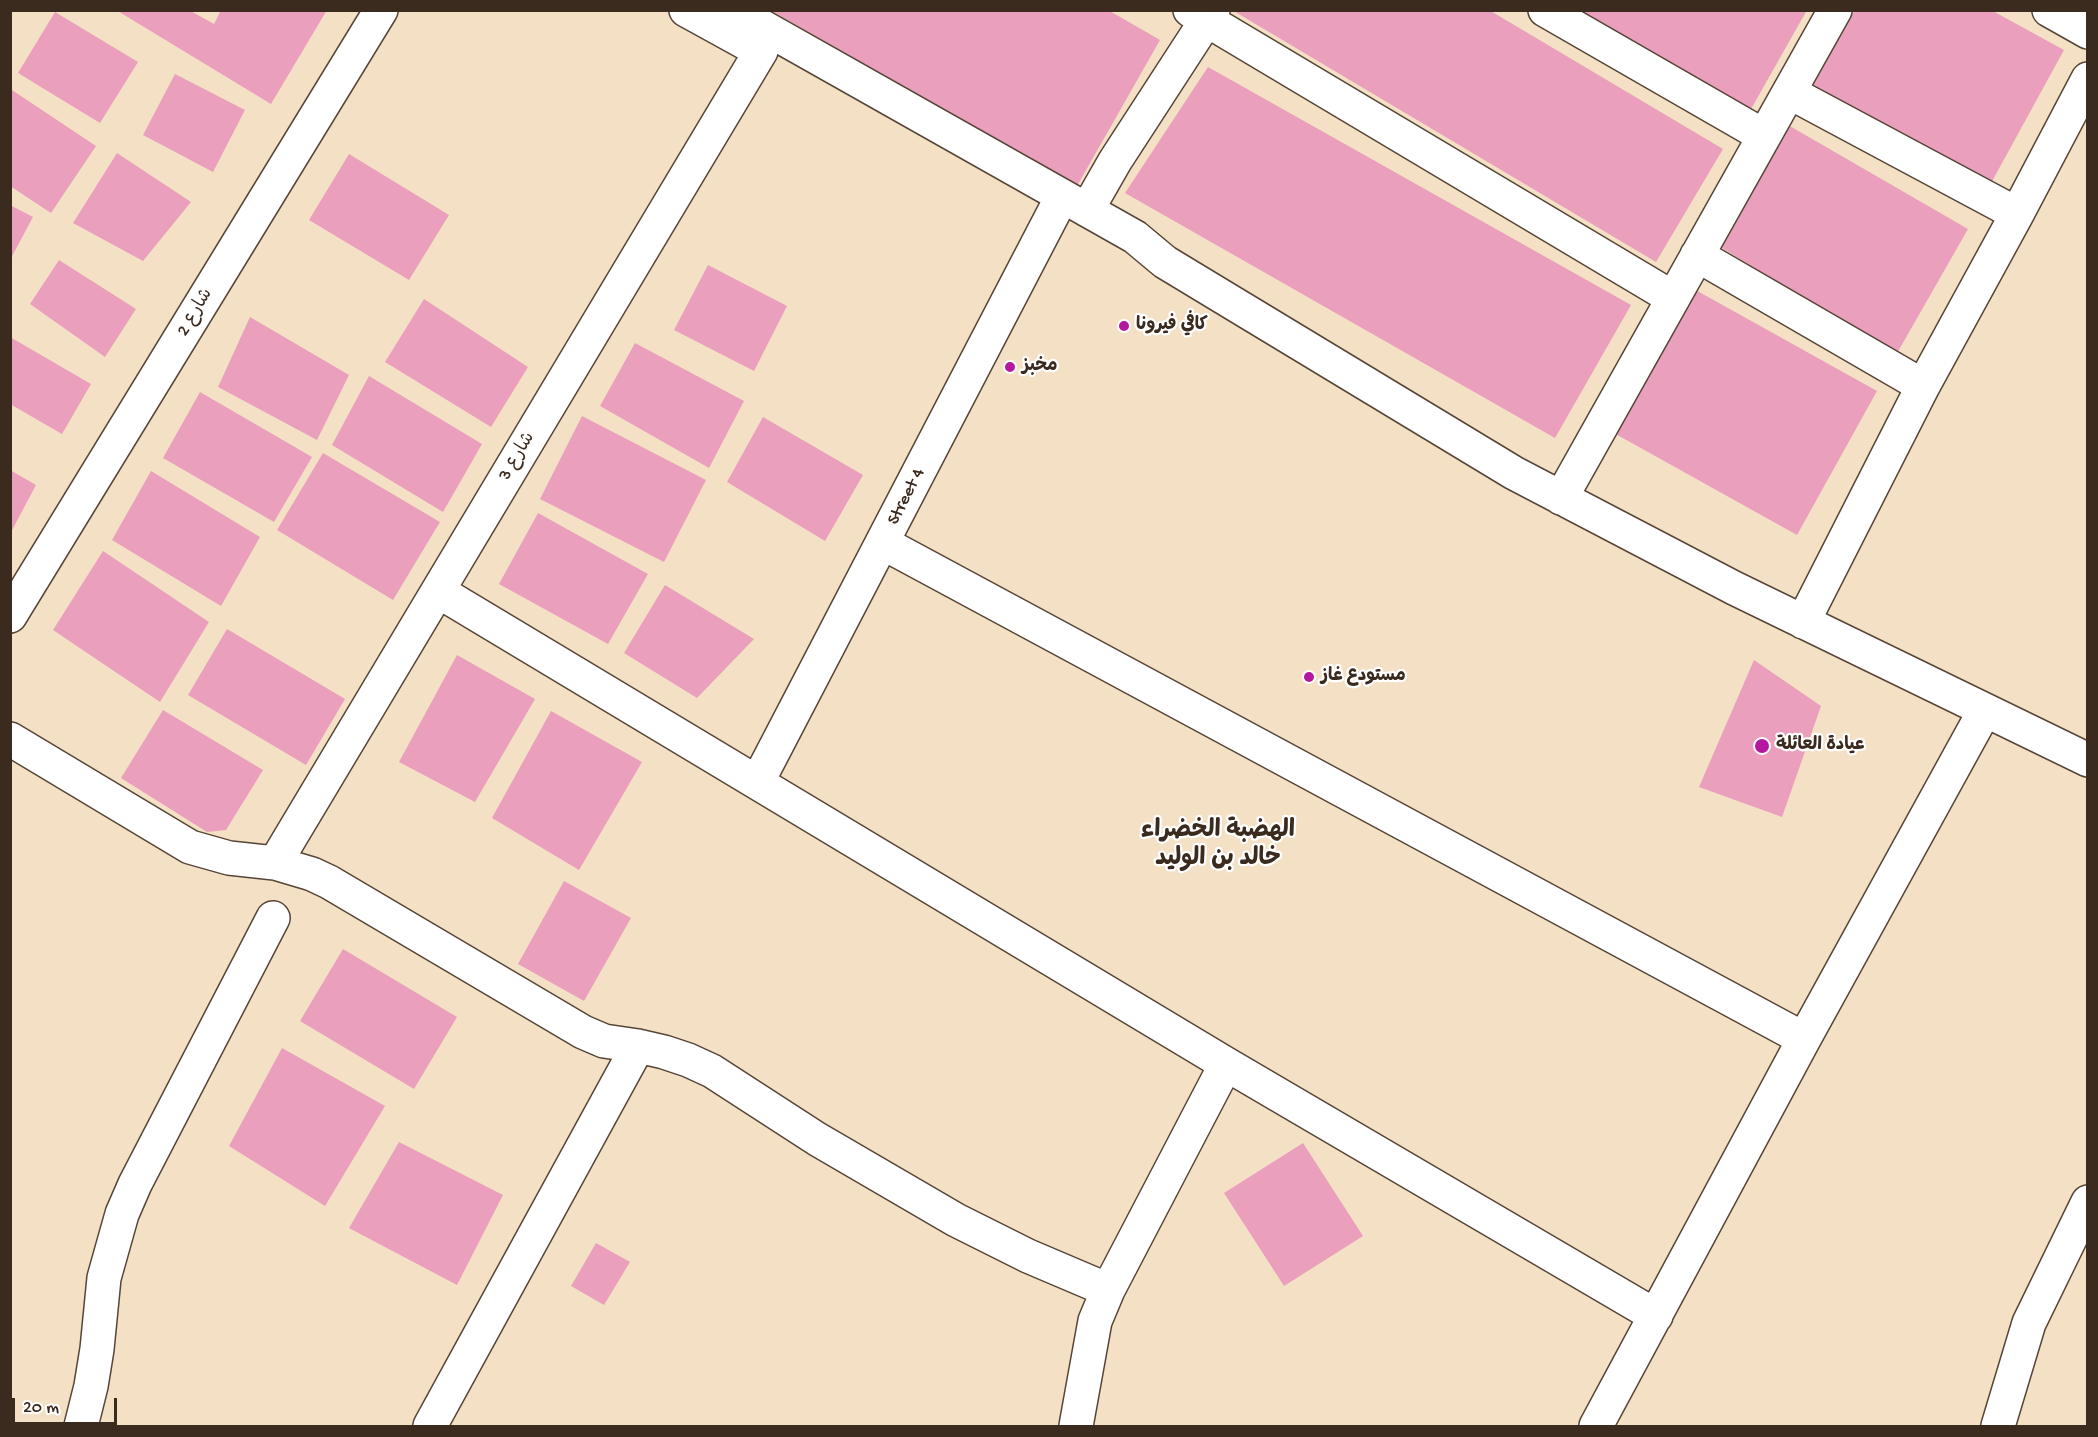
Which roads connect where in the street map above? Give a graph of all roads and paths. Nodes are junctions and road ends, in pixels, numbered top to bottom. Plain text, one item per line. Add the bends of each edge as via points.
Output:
1 (381, 10) edge
2 (686, 10) edge
3 (733, 10) edge
4 (1545, 10) edge
5 (1835, 10) edge
6 (2049, 10) edge
7 (1204, 14) edge
8 (2088, 32) edge
9 (761, 51) junction
10 (2088, 79) edge
11 (1789, 92) junction
12 (1764, 136) junction
13 (1088, 210) junction
14 (1054, 212) junction
15 (2017, 214) junction
16 (1697, 255) junction
17 (1165, 262) junction
18 (1673, 298) junction
19 (1923, 386) junction
20 (1561, 498) junction
21 (883, 543) junction
22 (438, 591) junction
23 (10, 616) edge
24 (1803, 622) junction
25 (1985, 710) junction
26 (10, 739) edge
27 (2088, 760) edge
28 (758, 781) junction
29 (275, 863) junction
30 (273, 918) dead end
31 (1804, 1039) junction
32 (638, 1046) junction
33 (1226, 1064) junction
34 (2088, 1203) edge
35 (1108, 1290) junction
36 (1656, 1316) junction
37 (81, 1426) edge
38 (430, 1426) edge
39 (1076, 1426) edge
40 (1596, 1426) edge
41 (1998, 1426) edge

1 - 23 street, شارع 2
2 - 9 street
3 - 13 street
4 - 12 street
5 - 11 street
6 - 8 street
7 - 13 street
7 - 18 street
9 - 14 street
9 - 22 street, شارع 3
10 - 15 street
11 - 12 street
11 - 15 street
12 - 16 street
13 - 17 street via 1135,237
14 - 17 street via 1127,250
14 - 21 street, Street 4
15 - 19 street
16 - 18 street
16 - 19 street
17 - 20 street
18 - 20 street
19 - 24 street
20 - 24 street
21 - 28 street, Street 4
21 - 31 street
22 - 28 street
22 - 29 street, شارع 3
24 - 25 street
25 - 27 street
25 - 31 street
26 - 29 street via 190,847 229,858
28 - 33 street
29 - 32 street via 329,882 583,1032 604,1041
30 - 37 street via 122,1214 104,1278 97,1349
31 - 36 street
32 - 35 street via 712,1071 817,1139 957,1220
32 - 38 street
33 - 35 street
33 - 36 street
34 - 41 street via 2029,1323
35 - 39 street via 1095,1321
36 - 40 street

